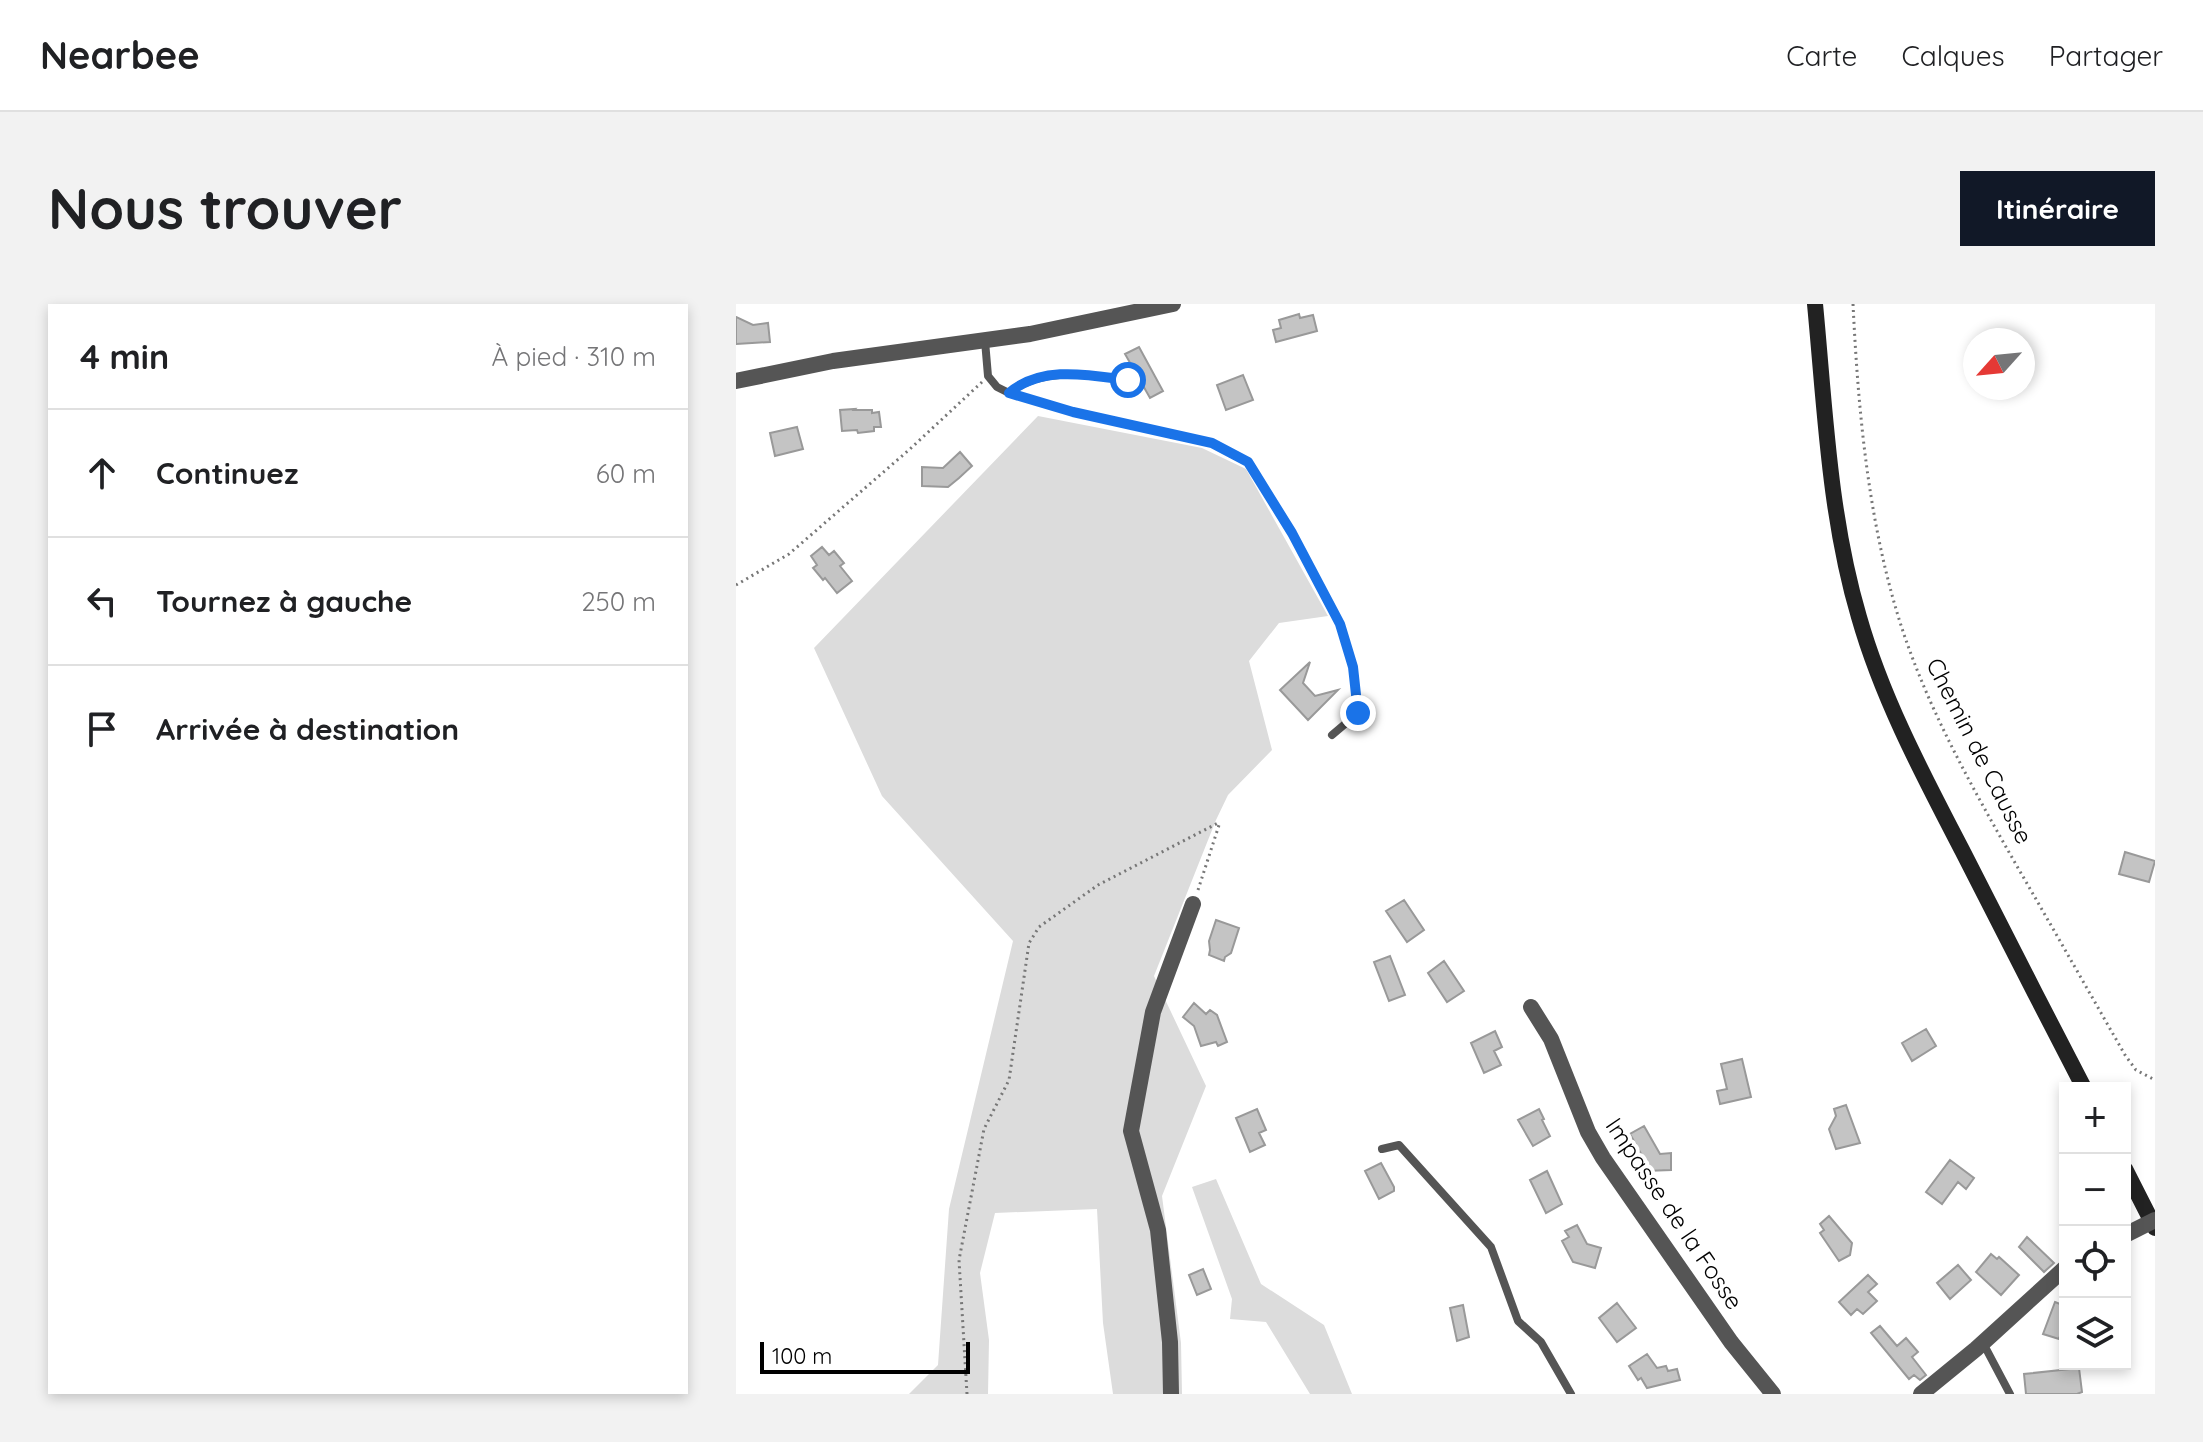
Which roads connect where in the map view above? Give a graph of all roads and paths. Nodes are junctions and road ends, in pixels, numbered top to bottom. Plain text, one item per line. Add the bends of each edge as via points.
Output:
1 (1173, 304) edge
2 (1815, 304) edge
3 (1853, 304) edge
4 (985, 341) junction
5 (988, 376) junction
6 (1128, 380) dead end
7 (736, 381) edge
8 (1009, 393) junction
9 (736, 585) edge
10 (1332, 735) dead end
11 (1193, 904) joint
12 (1531, 1007) dead end
13 (2155, 1080) edge
14 (2081, 1082) edge
15 (1382, 1149) dead end
16 (2131, 1181) edge
17 (2155, 1220) edge
18 (2155, 1228) edge
19 (2131, 1232) edge
20 (2059, 1273) edge
21 (1983, 1343) junction
22 (967, 1394) edge
23 (1171, 1394) edge
24 (1571, 1394) edge
25 (1773, 1394) edge
26 (1921, 1394) edge
27 (2010, 1394) edge

1 - 4 street
2 - 14 main road via 1840,530 1872,655 1913,754
3 - 13 path, Chemin de Causse via 1868,482 1896,610 1914,663 1978,798 2118,1044 2136,1070
4 - 5 lane
4 - 7 street via 833,361
5 - 8 lane
5 - 9 path via 789,554
6 - 8 lane via 1072,373 1035,379
8 - 10 lane via 1212,443 1248,462 1340,624 1353,667 1358,713
11 - 22 path via 1220,822 1098,885 1039,927 1029,943 1009,1080 984,1129 959,1260
11 - 23 street via 1153,1012 1131,1131 1158,1230
12 - 25 street, Impasse de la Fosse via 1551,1039 1603,1158
15 - 24 lane via 1399,1145 1491,1247 1518,1321 1541,1342
16 - 18 main road
17 - 19 street, bridge
20 - 21 street
21 - 26 street
21 - 27 lane

